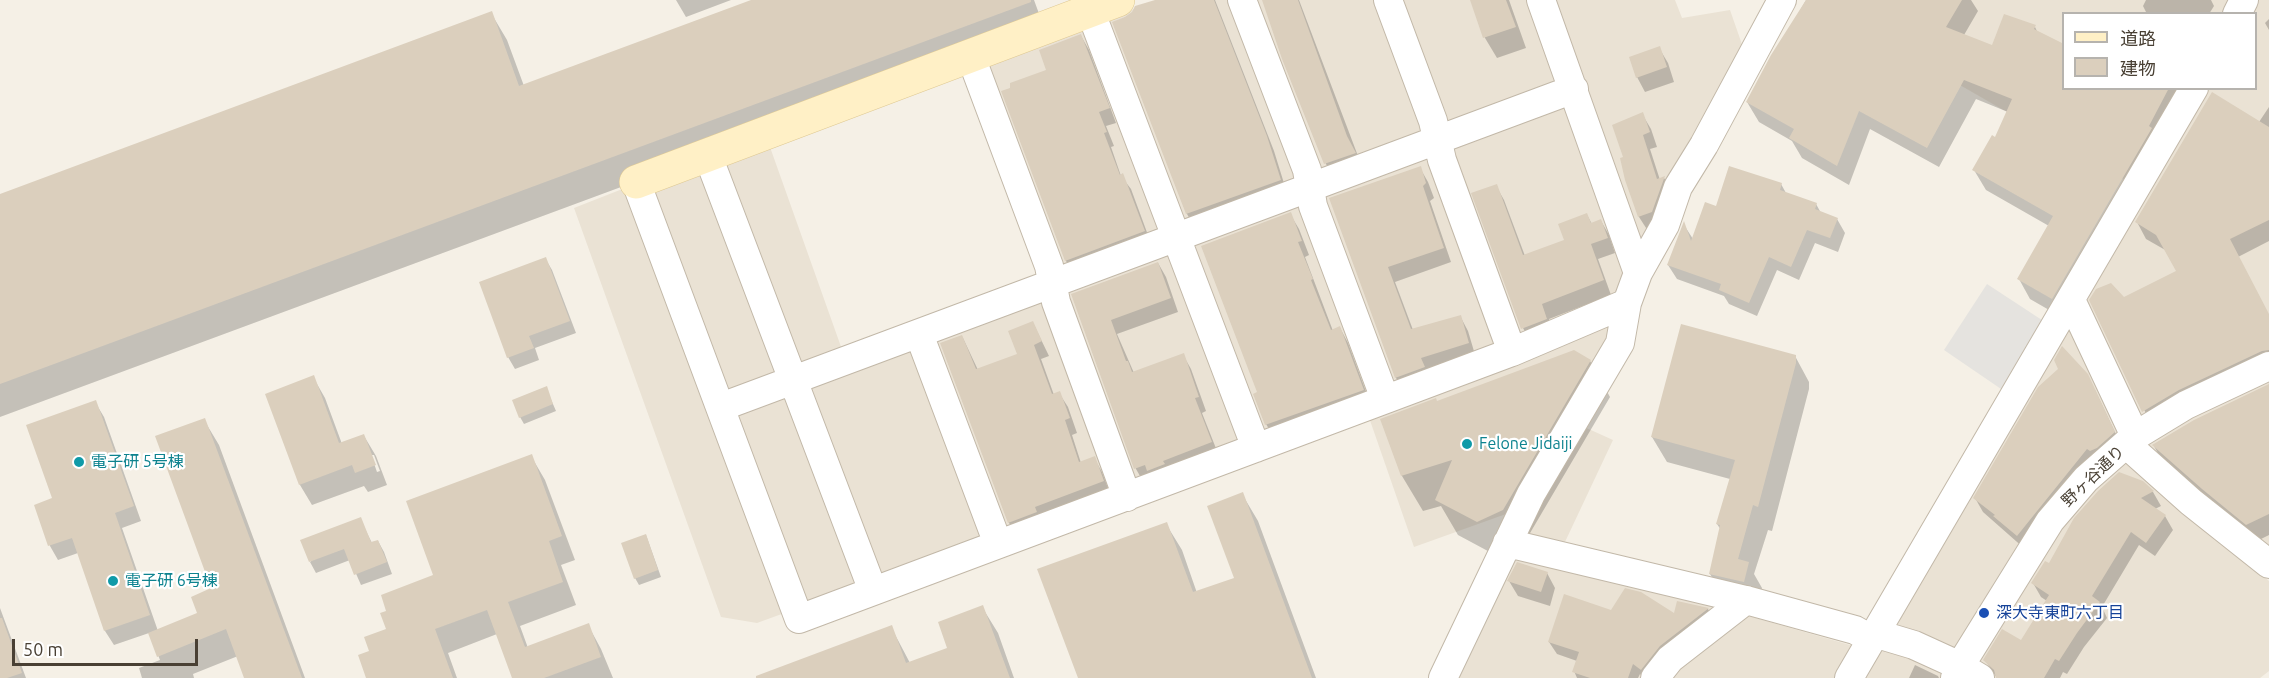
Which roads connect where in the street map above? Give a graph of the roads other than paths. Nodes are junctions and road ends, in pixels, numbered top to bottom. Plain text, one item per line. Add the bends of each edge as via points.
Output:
1 (1242, 0) edge
2 (1388, 0) edge
3 (1540, 0) edge
4 (1782, 0) edge
5 (1104, 5) edge
6 (971, 57) junction
7 (1574, 89) junction
8 (2193, 90) edge
9 (1438, 140) junction
10 (708, 156) junction
11 (636, 182) joint
12 (1309, 187) junction
13 (1177, 238) junction
14 (1638, 273) junction
15 (1053, 284) junction
16 (2071, 300) junction
17 (1627, 303) junction
18 (919, 334) junction
19 (1512, 352) junction
20 (2269, 366) edge
21 (794, 380) junction
22 (1386, 399) junction
23 (721, 407) junction
24 (2131, 440) junction
25 (1256, 448) junction
26 (1127, 497) junction
27 (1507, 543) junction
28 (998, 544) junction
29 (2269, 564) edge
30 (873, 591) junction
31 (1746, 600) junction
32 (1873, 636) junction
33 (1965, 674) edge
34 (1443, 678) edge
35 (1655, 678) edge
36 (1849, 678) edge

1 - 12 street via 1307,170
2 - 9 street
3 - 7 street
4 - 14 street via 1678,187 1665,225
5 - 6 street
5 - 13 street
6 - 10 street
6 - 15 street
7 - 9 street
7 - 14 street
8 - 16 street
9 - 12 street
9 - 19 street
10 - 11 street
10 - 21 street
11 - 23 street
12 - 13 street
12 - 22 street
13 - 15 street
13 - 25 street
14 - 17 street
15 - 18 street
15 - 26 street via 1056,302
16 - 24 street
16 - 32 street
17 - 19 street
17 - 27 street via 1620,343 1531,494
18 - 21 street
18 - 28 street
19 - 22 street
20 - 24 street, 野ヶ谷通り via 2186,405
21 - 23 street
21 - 30 street
22 - 25 street
23 - 30 street via 799,619
24 - 29 street via 2191,502
24 - 33 street, 野ヶ谷通り via 2086,479 2050,521
25 - 26 street
26 - 28 street
27 - 31 street
27 - 34 street
28 - 30 street
31 - 32 street
31 - 35 street via 1670,659
32 - 33 street via 1914,645
32 - 36 street

